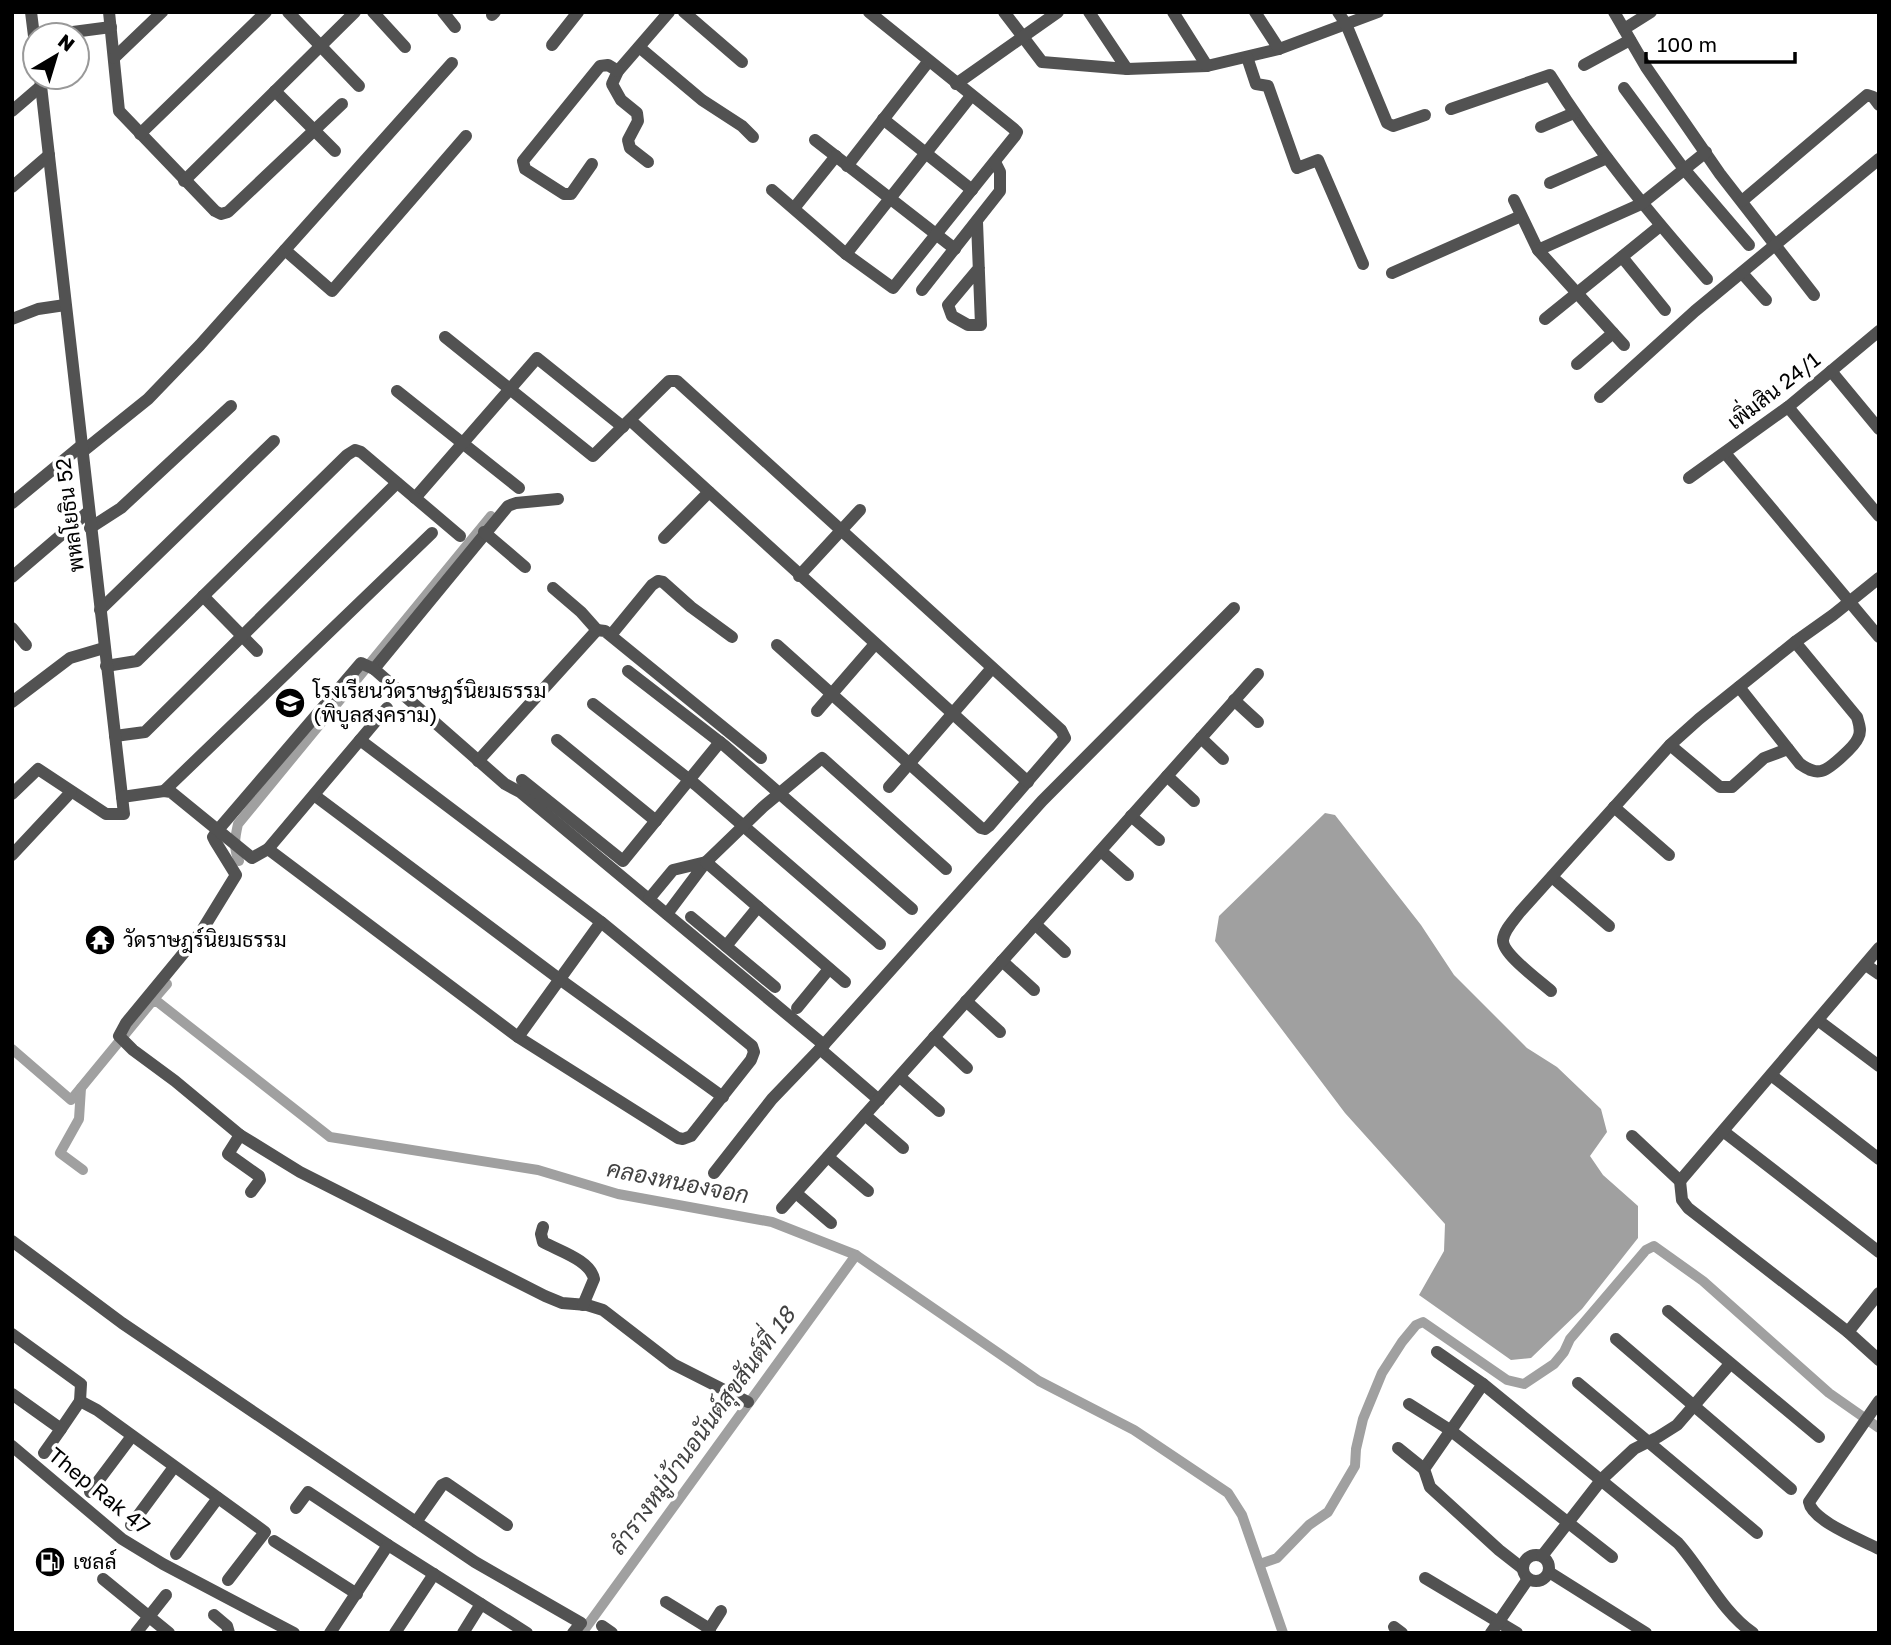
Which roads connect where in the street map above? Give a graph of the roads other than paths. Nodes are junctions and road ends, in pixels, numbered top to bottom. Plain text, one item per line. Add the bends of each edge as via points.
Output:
1 (109, 12) edge
2 (162, 12) edge
3 (266, 12) edge
4 (288, 12) edge
5 (355, 12) edge
6 (373, 12) edge
7 (443, 12) edge
8 (578, 12) edge
9 (669, 12) edge
10 (684, 12) edge
11 (869, 12) edge
12 (1004, 12) edge
13 (1058, 12) edge
14 (1089, 12) edge
15 (1173, 12) edge
16 (1255, 12) edge
17 (1338, 12) edge
18 (1378, 12) edge
19 (1614, 12) edge
20 (1651, 12) edge
21 (1346, 24) junction
22 (111, 27) junction
23 (455, 27) dead end
24 (91, 30) edge
25 (1627, 34) junction
26 (1022, 37) junction
27 (552, 45) dead end
28 (321, 47) junction
29 (405, 47) dead end
30 (639, 47) junction
31 (1279, 49) junction
32 (1247, 57) junction
33 (114, 58) junction
34 (742, 62) dead end
35 (928, 62) junction
36 (452, 63) dead end
37 (1584, 65) dead end
38 (1208, 66) junction
39 (1127, 69) junction
40 (618, 71) junction
41 (956, 84) junction
42 (359, 86) dead end
43 (1624, 88) dead end
44 (31, 91) edge
45 (41, 91) edge
46 (275, 91) junction
47 (971, 96) junction
48 (342, 104) dead end
49 (1879, 105) edge
50 (1451, 109) dead end
51 (12, 111) edge
52 (1574, 113) junction
53 (1425, 115) dead end
54 (883, 119) junction
55 (1541, 127) dead end
56 (315, 131) junction
57 (140, 134) junction
58 (466, 136) dead end
59 (753, 137) dead end
60 (815, 140) dead end
61 (335, 151) dead end
62 (1706, 152) junction
63 (925, 153) junction
64 (49, 155) junction
65 (836, 156) junction
66 (1607, 158) junction
67 (1879, 159) edge
68 (648, 162) dead end
69 (995, 162) junction
70 (592, 164) dead end
71 (847, 166) junction
72 (1684, 169) junction
73 (184, 180) junction
74 (1550, 183) dead end
75 (12, 187) edge
76 (772, 190) dead end
77 (972, 190) junction
78 (889, 200) junction
79 (1514, 200) dead end
80 (1742, 201) junction
81 (1641, 204) junction
82 (794, 207) junction
83 (1521, 216) junction
84 (977, 222) junction
85 (1660, 226) junction
86 (936, 234) junction
87 (1749, 245) dead end
88 (1776, 246) junction
89 (955, 249) junction
90 (285, 250) junction
91 (1538, 250) junction
92 (846, 254) junction
93 (1622, 257) junction
94 (1363, 264) dead end
95 (979, 268) dead end
96 (1392, 273) dead end
97 (1742, 273) junction
98 (1706, 279) dead end
99 (922, 290) dead end
100 (1577, 293) junction
101 (1814, 295) dead end
102 (1766, 300) dead end
103 (65, 304) junction
104 (1665, 310) dead end
105 (12, 318) edge
106 (1545, 319) dead end
107 (1879, 331) edge
108 (1613, 333) junction
109 (445, 337) dead end
110 (1624, 345) dead end
111 (1577, 364) dead end
112 (1831, 371) junction
113 (509, 389) junction
114 (397, 391) dead end
115 (1600, 397) dead end
116 (231, 406) dead end
117 (1788, 407) junction
118 (627, 423) junction
119 (1879, 429) edge
120 (274, 441) dead end
121 (462, 443) junction
122 (81, 449) junction
123 (1725, 453) junction
124 (1689, 478) dead end
125 (397, 483) junction
126 (519, 488) dead end
127 (709, 492) junction
128 (415, 498) junction
129 (558, 499) dead end
130 (12, 503) edge
131 (860, 510) dead end
132 (88, 512) junction
133 (1879, 516) edge
134 (90, 528) junction
135 (841, 531) junction
136 (484, 532) junction
137 (432, 533) dead end
138 (460, 536) dead end
139 (664, 538) dead end
140 (525, 568) dead end
141 (799, 576) junction
142 (12, 577) edge
143 (1879, 578) edge
144 (553, 588) dead end
145 (203, 596) junction
146 (1850, 601) junction
147 (1234, 608) dead end
148 (100, 610) junction
149 (12, 628) edge
150 (597, 630) junction
151 (611, 635) junction
152 (242, 636) junction
153 (732, 637) dead end
154 (1879, 637) edge
155 (1795, 642) junction
156 (875, 644) junction
157 (26, 645) dead end
158 (777, 645) dead end
159 (104, 648) junction
160 (257, 651) dead end
161 (106, 666) junction
162 (368, 666) junction
163 (992, 668) junction
164 (628, 671) dead end
165 (1258, 674) dead end
166 (1739, 687) junction
167 (831, 694) junction
168 (1234, 700) junction
169 (12, 702) edge
170 (593, 704) dead end
171 (387, 708) dead end
172 (817, 711) dead end
173 (952, 713) junction
174 (1258, 722) dead end
175 (115, 736) junction
176 (1201, 738) junction
177 (360, 740) junction
178 (557, 740) dead end
179 (720, 742) junction
180 (1670, 745) junction
181 (1788, 749) junction
182 (761, 758) dead end
183 (1223, 759) dead end
184 (478, 761) junction
185 (909, 764) junction
186 (1167, 776) junction
187 (522, 780) dead end
188 (689, 780) junction
189 (1028, 782) junction
190 (889, 786) dead end
191 (164, 791) junction
192 (71, 792) junction
193 (779, 793) junction
194 (12, 794) edge
195 (314, 794) junction
196 (122, 797) junction
197 (1194, 801) dead end
198 (1614, 807) junction
199 (1131, 816) junction
200 (656, 821) junction
201 (743, 826) junction
202 (219, 833) junction
203 (1159, 840) dead end
204 (268, 849) junction
205 (1101, 851) junction
206 (12, 855) edge
207 (1669, 855) dead end
208 (706, 862) junction
209 (946, 869) dead end
210 (1128, 875) dead end
211 (1552, 877) junction
212 (649, 900) junction
213 (758, 907) junction
214 (912, 909) dead end
215 (667, 914) junction
216 (691, 917) dead end
217 (601, 922) junction
218 (1035, 924) junction
219 (1609, 926) dead end
220 (880, 944) dead end
221 (726, 946) junction
222 (1879, 948) edge
223 (1065, 952) dead end
224 (1002, 961) junction
225 (1866, 965) junction
226 (829, 969) junction
227 (1879, 974) edge
228 (558, 978) junction
229 (845, 982) dead end
230 (775, 987) dead end
231 (1034, 990) dead end
232 (1551, 991) dead end
233 (967, 1001) junction
234 (797, 1008) dead end
235 (1819, 1021) junction
236 (1000, 1032) dead end
237 (518, 1037) junction
238 (934, 1037) junction
239 (822, 1047) junction
240 (1879, 1066) edge
241 (967, 1068) dead end
242 (1771, 1075) junction
243 (900, 1077) junction
244 (723, 1097) junction
245 (879, 1100) junction
246 (939, 1111) dead end
247 (865, 1115) junction
248 (1723, 1131) junction
249 (240, 1135) junction
250 (1632, 1136) dead end
251 (903, 1148) dead end
252 (828, 1157) junction
253 (1879, 1158) edge
254 (714, 1173) dead end
255 (1680, 1181) junction
256 (868, 1191) dead end
257 (251, 1192) dead end
258 (796, 1193) junction
259 (782, 1208) dead end
260 (831, 1223) dead end
261 (543, 1227) dead end
262 (12, 1241) edge
263 (1879, 1252) edge
264 (1878, 1295) edge
265 (583, 1305) junction
266 (1668, 1311) dead end
267 (1848, 1332) junction
268 (12, 1334) edge
269 (1616, 1339) dead end
270 (1437, 1352) dead end
271 (1879, 1360) edge
272 (1730, 1364) junction
273 (1578, 1383) dead end
274 (1483, 1384) junction
275 (12, 1394) edge
276 (80, 1401) junction
277 (748, 1402) dead end
278 (1409, 1404) dead end
279 (1877, 1404) edge
280 (1694, 1405) junction
281 (61, 1429) junction
282 (1450, 1430) junction
283 (132, 1436) junction
284 (1819, 1437) dead end
285 (1647, 1442) junction
286 (12, 1446) edge
287 (1398, 1448) dead end
288 (44, 1452) dead end
289 (174, 1467) junction
290 (1424, 1469) junction
291 (1602, 1479) junction
292 (1791, 1489) dead end
293 (90, 1492) dead end
294 (218, 1498) junction
295 (296, 1508) dead end
296 (1568, 1521) junction
297 (416, 1522) junction
298 (131, 1525) dead end
299 (507, 1525) dead end
300 (1757, 1533) dead end
301 (274, 1541) dead end
302 (388, 1545) junction
303 (1879, 1549) edge
304 (176, 1554) dead end
305 (1542, 1556) junction
306 (1612, 1557) dead end
307 (1525, 1573) junction
308 (1549, 1573) junction
309 (434, 1574) junction
310 (1425, 1578) dead end
311 (103, 1579) dead end
312 (228, 1580) dead end
313 (356, 1594) junction
314 (166, 1595) dead end
315 (666, 1602) dead end
316 (481, 1604) junction
317 (721, 1611) dead end
318 (214, 1615) dead end
319 (149, 1617) junction
320 (1494, 1628) edge
321 (708, 1631) edge
322 (136, 1633) edge
323 (169, 1633) edge
324 (229, 1633) edge
325 (294, 1633) edge
326 (330, 1633) edge
327 (395, 1633) edge
328 (463, 1633) edge
329 (527, 1633) edge
330 (573, 1633) edge
331 (1517, 1633) edge
332 (1646, 1633) edge
333 (1754, 1633) edge

1 - 22 street
2 - 33 street
3 - 57 street
4 - 28 street
5 - 28 street
6 - 29 street
7 - 23 street
8 - 27 street
9 - 30 street
10 - 34 street
11 - 35 street
12 - 26 street
13 - 26 street
14 - 39 street
15 - 38 street
16 - 31 street
17 - 21 street
18 - 21 street
19 - 25 street
20 - 25 street
21 - 31 street
21 - 53 street via 1387,123 1393,126
22 - 24 street
22 - 33 street
25 - 37 street
25 - 62 street
26 - 39 street via 1047,64
26 - 41 street
28 - 42 street
28 - 46 street
30 - 40 street
30 - 59 street
31 - 32 street
32 - 38 street
32 - 94 street via 1256,84 1268,86 1297,168 1318,160
33 - 57 street via 119,111
35 - 41 street
35 - 54 street
36 - 90 street
38 - 39 street
40 - 68 street via 611,84 614,92 637,113 628,140 630,148
40 - 70 street via 600,66 523,161 525,169 564,194 571,194
41 - 47 street
43 - 72 street
44 - 51 street
45 - 64 street, พหลโยธิน 52
46 - 56 street
46 - 73 street
47 - 63 street
47 - 69 street via 1017,132
48 - 56 street
49 - 80 street via 1867,96
50 - 52 street via 1550,75
52 - 55 street
52 - 66 street
54 - 63 street
54 - 71 street
56 - 61 street
56 - 73 street via 228,212 215,211
57 - 73 street
58 - 90 street via 332,291
60 - 65 street
62 - 72 street
62 - 80 street
63 - 77 street
63 - 78 street
64 - 75 street
64 - 103 street, พหลโยธิน 52
65 - 71 street
65 - 82 street
66 - 74 street
66 - 81 street
67 - 88 street
69 - 77 street
69 - 84 street via 1000,191
71 - 78 street
72 - 81 street
72 - 87 street
76 - 82 street
77 - 86 street
78 - 86 street
78 - 92 street
79 - 83 street
80 - 88 street
81 - 85 street
81 - 91 street
82 - 92 street
83 - 91 street
83 - 96 street
84 - 89 street
84 - 95 street
85 - 93 street
85 - 98 street
86 - 89 street
86 - 92 street via 893,288
88 - 97 street
88 - 101 street
89 - 99 street
90 - 122 street via 148,399
91 - 100 street
93 - 100 street
93 - 104 street
97 - 102 street
97 - 115 street
100 - 106 street
100 - 108 street
103 - 105 street
103 - 122 street, พหลโยธิน 52
107 - 112 street, เพิ่มสิน 24/1
108 - 110 street
108 - 111 street
109 - 113 street
112 - 117 street, เพิ่มสิน 24/1
112 - 119 street
113 - 118 street via 537,358
113 - 118 street via 590,456
113 - 121 street
114 - 121 street
116 - 134 street via 121,509
117 - 123 street, เพิ่มสิน 24/1
117 - 133 street
118 - 127 street
118 - 135 street via 669,381 677,381
120 - 148 street
121 - 126 street
121 - 128 street
122 - 130 street
122 - 132 street, พหลโยธิน 52
123 - 124 street, เพิ่มสิน 24/1
123 - 146 street
125 - 128 street
125 - 145 street via 355,450
125 - 152 street
127 - 139 street
127 - 141 street
128 - 138 street
129 - 136 street via 508,506
131 - 135 street
132 - 134 street, พหลโยธิน 52
132 - 142 street
134 - 148 street, พหลโยธิน 52
135 - 141 street
135 - 163 street
136 - 140 street
136 - 162 street
137 - 191 street
141 - 156 street
143 - 146 street
144 - 150 street
145 - 152 street
145 - 161 street via 137,661
146 - 154 street
146 - 155 street
147 - 239 street via 1042,801
148 - 159 street, พหลโยธิน 52
149 - 157 street
150 - 151 street
150 - 184 street
151 - 153 street via 658,581
151 - 182 street
152 - 160 street
152 - 175 street via 145,732
155 - 166 street
155 - 181 street via 1857,717 1860,727 1858,738 1831,767 1821,771 1800,764
156 - 167 street
156 - 173 street
158 - 167 street
159 - 161 street, พหลโยธิน 52
159 - 169 street via 71,659
161 - 175 street, พหลโยธิน 52
162 - 184 street
162 - 202 street
163 - 173 street
163 - 189 street via 1064,735 1064,742
164 - 179 street
165 - 168 street
166 - 180 street
166 - 181 street
167 - 172 street
167 - 185 street
168 - 174 street
168 - 176 street
170 - 188 street
171 - 177 street
173 - 185 street
173 - 189 street
175 - 196 street, พหลโยธิน 52
176 - 183 street
176 - 186 street
177 - 195 street
177 - 217 street
178 - 200 street
179 - 188 street
179 - 193 street
180 - 181 street via 1726,789 1764,758
180 - 198 street
184 - 212 street
185 - 189 street via 984,829
185 - 190 street
186 - 197 street
186 - 199 street
187 - 200 street via 623,861
188 - 200 street
188 - 201 street
191 - 196 street
191 - 202 street
192 - 194 street via 38,769
192 - 196 street via 106,814 124,814
192 - 206 street
193 - 201 street
193 - 209 street via 822,758
193 - 214 street
195 - 204 street
195 - 228 street
198 - 207 street
198 - 211 street
199 - 203 street
199 - 205 street
201 - 208 street
201 - 220 street
202 - 204 street via 252,858
202 - 249 street via 215,841 236,875 201,932 119,1036
204 - 237 street
205 - 210 street
205 - 218 street
208 - 212 street via 673,870
208 - 213 street
208 - 215 street
211 - 219 street
211 - 232 street via 1520,912 1502,943 1506,952
212 - 215 street
213 - 221 street
213 - 226 street
215 - 239 street
216 - 221 street
217 - 228 street
217 - 244 street via 752,1046 751,1060
218 - 223 street
218 - 224 street
221 - 230 street
222 - 225 street
224 - 231 street
224 - 233 street
225 - 227 street
225 - 235 street
226 - 229 street
226 - 234 street
228 - 237 street
228 - 244 street
233 - 236 street
233 - 238 street
235 - 240 street
235 - 242 street
237 - 244 street via 683,1139 691,1136
238 - 241 street
238 - 243 street
239 - 245 street
239 - 254 street via 772,1099
242 - 248 street
242 - 253 street
243 - 245 street
243 - 246 street
245 - 247 street
247 - 251 street
247 - 252 street
248 - 255 street
248 - 263 street
249 - 257 street via 228,1154 259,1176
249 - 265 street via 300,1172 458,1254 553,1299
250 - 255 street
252 - 256 street
252 - 258 street
255 - 267 street via 1688,1208
258 - 259 street
258 - 260 street
261 - 265 street via 543,1242 586,1265 594,1275
262 - 297 street via 122,1323
264 - 267 street
265 - 277 street via 604,1310 673,1364
266 - 272 street
267 - 271 street
268 - 276 street via 80,1384
269 - 280 street
270 - 274 street
272 - 280 street
272 - 284 street
273 - 285 street
274 - 282 street
274 - 291 street
275 - 281 street
276 - 281 street
276 - 283 street
278 - 282 street
279 - 303 street via 1810,1507 1819,1517
280 - 285 street via 1670,1431
280 - 292 street
281 - 288 street
282 - 290 street
282 - 296 street
283 - 289 street
283 - 293 street
285 - 291 street
285 - 300 street
286 - 325 street, Thep Rak 47 via 122,1539
287 - 290 street
289 - 294 street
289 - 298 street
290 - 307 street via 1430,1487
291 - 296 street
291 - 333 street via 1678,1543 1736,1619
294 - 304 street
294 - 312 street via 265,1532
295 - 302 street via 308,1492
296 - 305 street
296 - 306 street
297 - 299 street via 446,1483
297 - 330 street via 580,1623
301 - 313 street
302 - 309 street
302 - 313 street
305 - 307 street via 1524,1561
305 - 308 street via 1548,1561
307 - 308 street via 1540,1581
307 - 320 street
308 - 332 street
309 - 316 street
309 - 327 street
310 - 320 street
311 - 319 street
313 - 326 street
314 - 319 street
315 - 321 street
316 - 328 street
316 - 329 street
317 - 321 street
318 - 324 street
319 - 322 street
319 - 323 street
320 - 331 street

